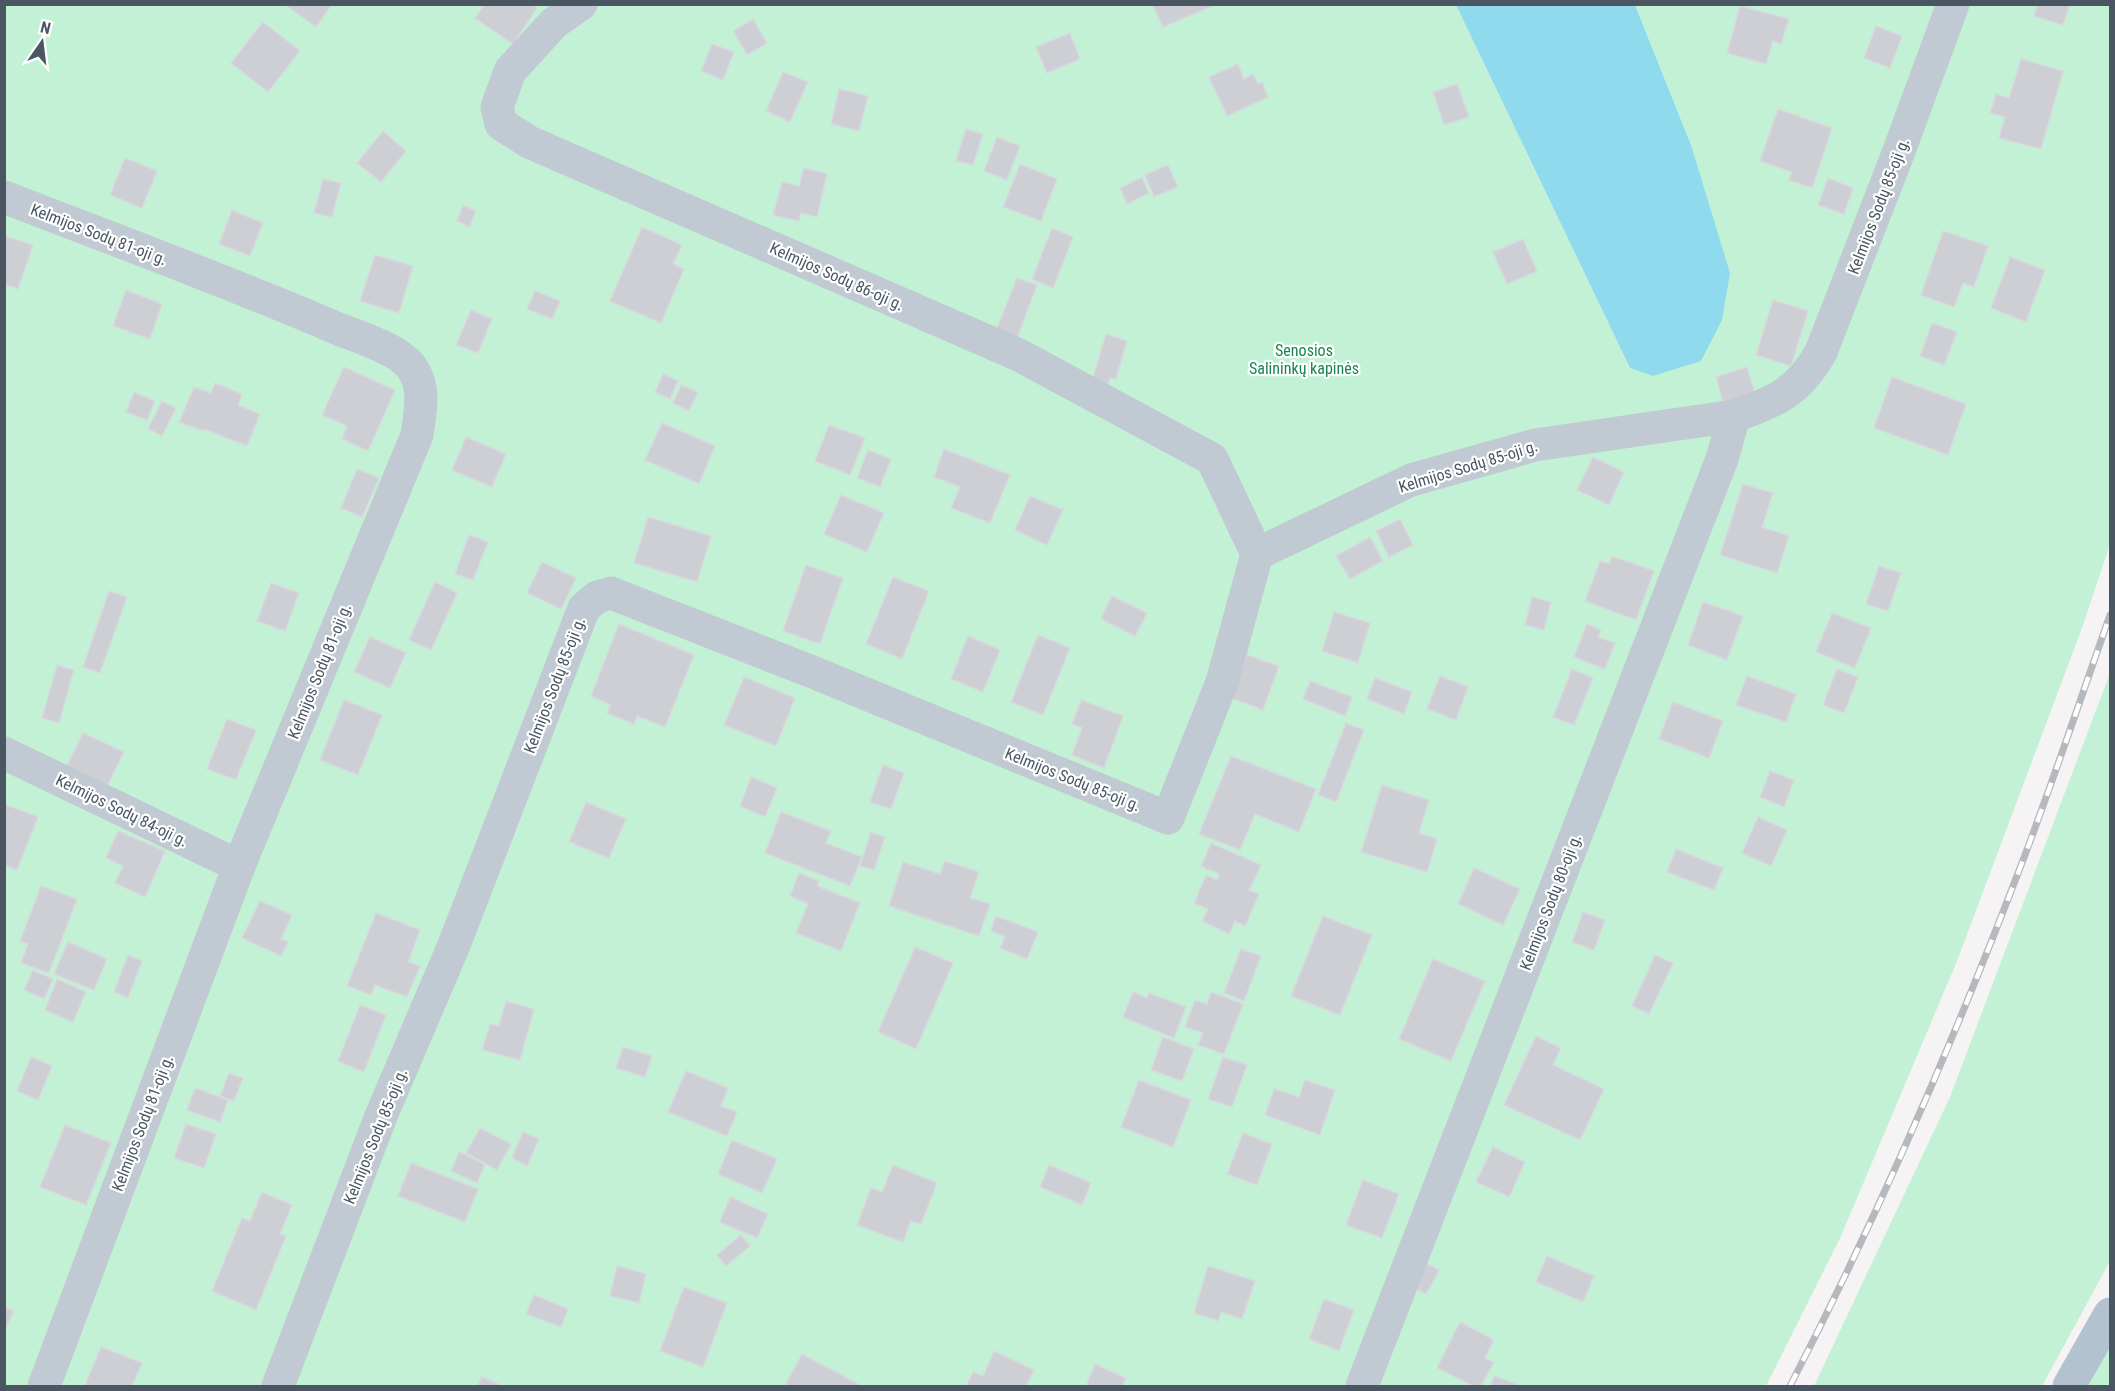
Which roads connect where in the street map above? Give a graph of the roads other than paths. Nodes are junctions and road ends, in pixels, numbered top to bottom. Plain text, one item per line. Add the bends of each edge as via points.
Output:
1 (581, 4) edge
2 (1953, 4) edge
3 (4, 197) edge
4 (1734, 416) junction
5 (1257, 554) junction
6 (4, 753) edge
7 (239, 866) junction
8 (2110, 1314) edge
9 (44, 1386) edge
10 (278, 1386) edge
11 (1362, 1386) edge
12 (2069, 1386) edge

1 - 5 street, Kelmijos Sodų 86-oji g. via 554,23 510,71 497,107 501,124 529,142 1019,355 1212,459
2 - 4 street, Kelmijos Sodų 85-oji g. via 1821,352 1810,371 1785,394
3 - 7 street, Kelmijos Sodų 81-oji g. via 397,354 412,368 421,387 417,435
4 - 5 street, Kelmijos Sodų 85-oji g. via 1536,444 1411,480
4 - 11 street, Kelmijos Sodų 80-oji g. via 1722,459
5 - 10 street, Kelmijos Sodų 85-oji g. via 1222,682 1168,818 612,593 597,597 584,608
6 - 7 street, Kelmijos Sodų 84-oji g.
7 - 9 street, Kelmijos Sodų 81-oji g.
8 - 12 main road

